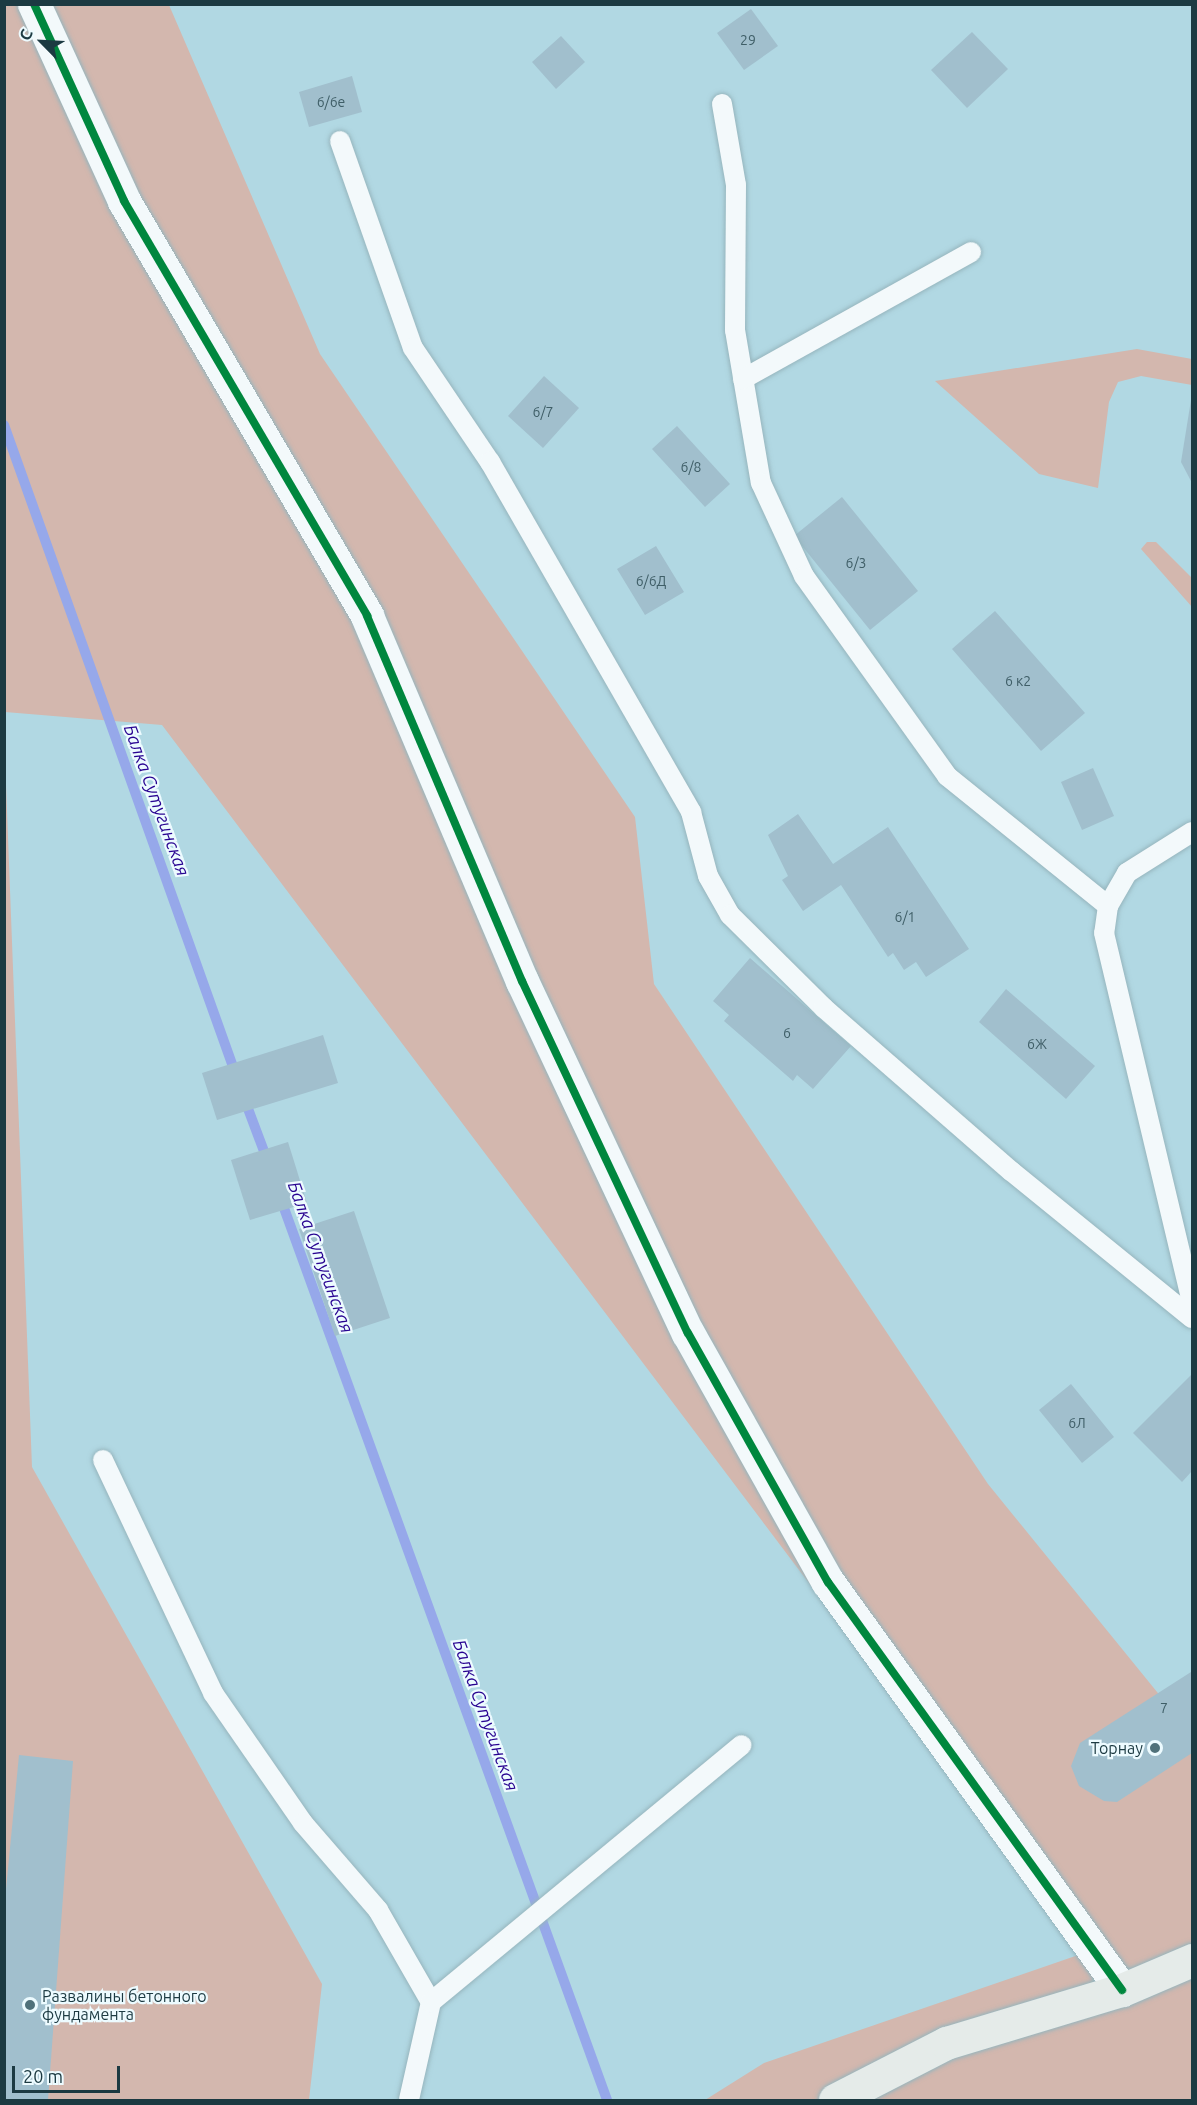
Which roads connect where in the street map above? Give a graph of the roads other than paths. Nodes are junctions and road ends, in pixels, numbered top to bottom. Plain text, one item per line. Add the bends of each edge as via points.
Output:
1 (34, 4) edge
2 (723, 104) dead end
3 (340, 141) dead end
4 (971, 252) dead end
5 (743, 379) junction
6 (1192, 832) edge
7 (1108, 906) junction
8 (1192, 1302) edge
9 (1192, 1318) edge
10 (103, 1460) dead end
11 (742, 1745) dead end
12 (1192, 1960) edge
13 (1122, 1990) junction
14 (430, 2002) junction
15 (409, 2100) edge
16 (835, 2100) edge

1 - 13 street via 124,201 367,616 522,981 688,1333 828,1582
2 - 5 lane via 736,185 735,330
3 - 9 lane via 413,348 490,462 691,812 708,876 730,915 824,1008 931,1102
4 - 5 lane
5 - 7 lane via 761,483 804,576 947,776
6 - 7 lane via 1127,873
7 - 8 lane via 1104,933
10 - 14 lane via 213,1693 303,1823 378,1910
11 - 14 lane
12 - 13 street
13 - 16 street via 946,2043
14 - 15 lane

